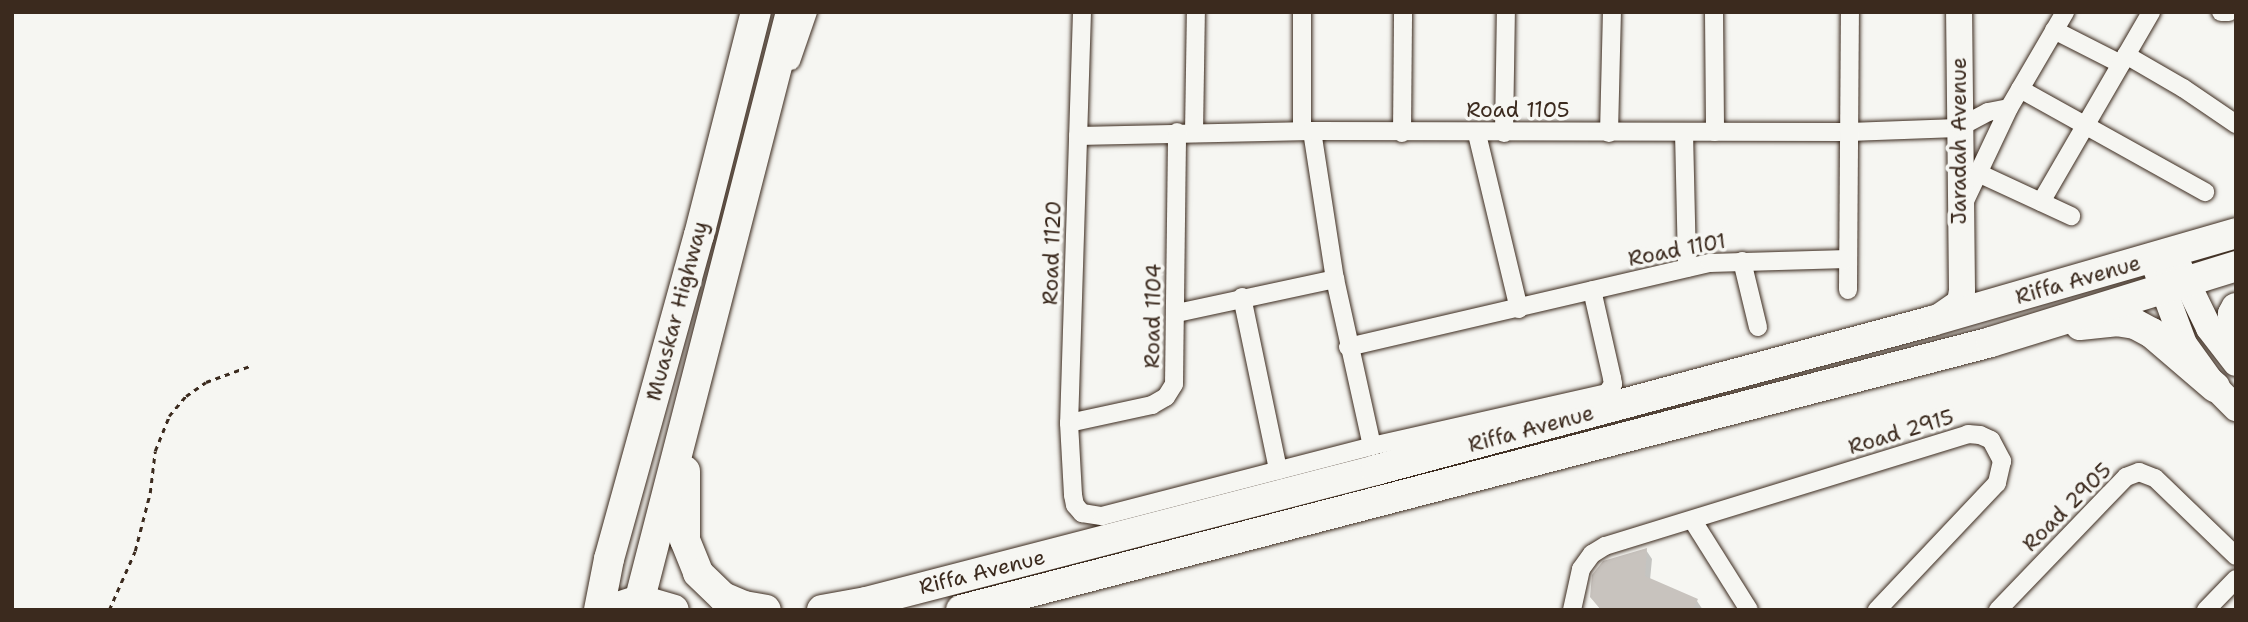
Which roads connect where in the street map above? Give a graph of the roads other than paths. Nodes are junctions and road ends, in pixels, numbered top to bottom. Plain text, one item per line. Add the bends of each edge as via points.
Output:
1 (756, 12) edge
2 (791, 12) edge
3 (808, 12) edge
4 (1082, 12) edge
5 (1196, 12) edge
6 (1302, 12) edge
7 (1403, 12) edge
8 (1506, 12) edge
9 (1612, 12) edge
10 (1714, 12) edge
11 (1850, 12) edge
12 (1959, 12) edge
13 (2065, 12) edge
14 (2221, 12) edge
15 (2230, 12) edge
16 (2145, 14) edge
17 (2054, 30) junction
18 (2123, 60) junction
19 (2020, 89) junction
20 (2009, 108) junction
21 (2236, 124) edge
22 (2085, 127) junction
23 (1958, 128) junction
24 (1307, 131) junction
25 (1185, 132) junction
26 (1609, 132) junction
27 (1684, 132) junction
28 (1715, 132) junction
29 (1849, 132) junction
30 (1402, 133) junction
31 (1504, 133) junction
32 (1477, 134) junction
33 (1078, 136) junction
34 (755, 145) junction
35 (1976, 172) junction
36 (2205, 192) dead end
37 (2041, 202) junction
38 (1959, 216) junction
39 (2071, 216) dead end
40 (2236, 233) edge
41 (2162, 255) junction
42 (1847, 259) junction
43 (1742, 261) junction
44 (2236, 265) edge
45 (1687, 268) junction
46 (1962, 270) junction
47 (1335, 279) junction
48 (2173, 284) junction
49 (1592, 290) junction
50 (1848, 290) dead end
51 (1242, 297) junction
52 (2015, 298) junction
53 (2236, 308) edge
54 (1519, 309) junction
55 (1177, 313) junction
56 (1932, 321) junction
57 (1758, 327) dead end
58 (2236, 335) edge
59 (1991, 342) junction
60 (1348, 347) junction
61 (2236, 363) edge
62 (2215, 387) junction
63 (2236, 408) edge
64 (685, 421) junction
65 (1069, 423) junction
66 (1372, 446) junction
67 (1278, 470) junction
68 (1693, 521) junction
69 (2236, 556) edge
70 (2236, 579) edge
71 (622, 608) edge
72 (674, 610) edge
73 (766, 610) edge
74 (822, 610) edge
75 (961, 610) edge
76 (1572, 610) edge
77 (1749, 610) edge
78 (1877, 610) edge
79 (1998, 610) edge
80 (2206, 610) edge

1 - 71 main road, Muaskar Highway via 699,235 700,273
2 - 34 main road, Muaskar Highway
3 - 34 street
4 - 33 street, Road 1120
5 - 25 street, Road 1104
6 - 24 street
7 - 30 street
8 - 31 street
9 - 26 street
10 - 28 street
11 - 29 street
12 - 23 street, Jaradah Avenue
13 - 17 street
14 - 15 street
16 - 18 street
17 - 18 street
17 - 19 street
18 - 21 street via 2183,88
18 - 22 street
19 - 20 street
19 - 22 street
20 - 23 street via 1988,112
20 - 35 street
22 - 36 street
22 - 37 street
23 - 29 street, Road 1105
23 - 38 street, Jaradah Avenue
24 - 25 street, Road 1105
24 - 30 street, Road 1105
24 - 47 street
25 - 33 street, Road 1105
25 - 55 street, Road 1104
26 - 27 street, Road 1105
26 - 31 street, Road 1105
27 - 28 street, Road 1105
27 - 45 street
28 - 29 street, Road 1105
29 - 42 street
30 - 32 street, Road 1105
31 - 32 street, Road 1105
32 - 54 street
33 - 65 street, Road 1120
34 - 64 main road, Muaskar Highway
35 - 37 street
35 - 38 street
37 - 39 street
38 - 46 street, Jaradah Avenue
40 - 41 main road, Riffa Avenue
41 - 48 street
41 - 52 main road, Riffa Avenue
42 - 43 street, Road 1101
42 - 50 street
43 - 45 street, Road 1101
43 - 57 street
44 - 48 main road, Riffa Avenue
45 - 49 street, Road 1101
46 - 52 street via 1984,295
46 - 56 street, Jaradah Avenue via 1959,302
47 - 51 street
47 - 60 street
48 - 59 main road, Riffa Avenue
48 - 61 street
48 - 62 street via 2184,344
49 - 54 street, Road 1101
49 - 66 street via 1612,378 1606,393
51 - 55 street
51 - 67 street
52 - 56 main road, Riffa Avenue
53 - 58 main road
54 - 60 street, Road 1101
55 - 65 street, Road 1104 via 1174,384 1166,397 1152,405
56 - 74 main road, Riffa Avenue via 1376,470
59 - 62 main road via 2085,324 2135,324
59 - 75 main road, Riffa Avenue
60 - 66 street
62 - 63 street
64 - 71 main road, Muaskar Highway
64 - 73 main road via 683,529 692,563 723,597
65 - 67 street, Road 1120 via 1073,495 1082,513 1102,516
66 - 67 street
68 - 76 street, Road 2915 via 1598,550 1581,569
68 - 77 street
68 - 78 street, Road 2915 via 1968,435 1992,440 2002,461 1997,483
69 - 79 street, Road 2905 via 2155,478 2139,472 2126,477
70 - 80 street
71 - 72 main road

